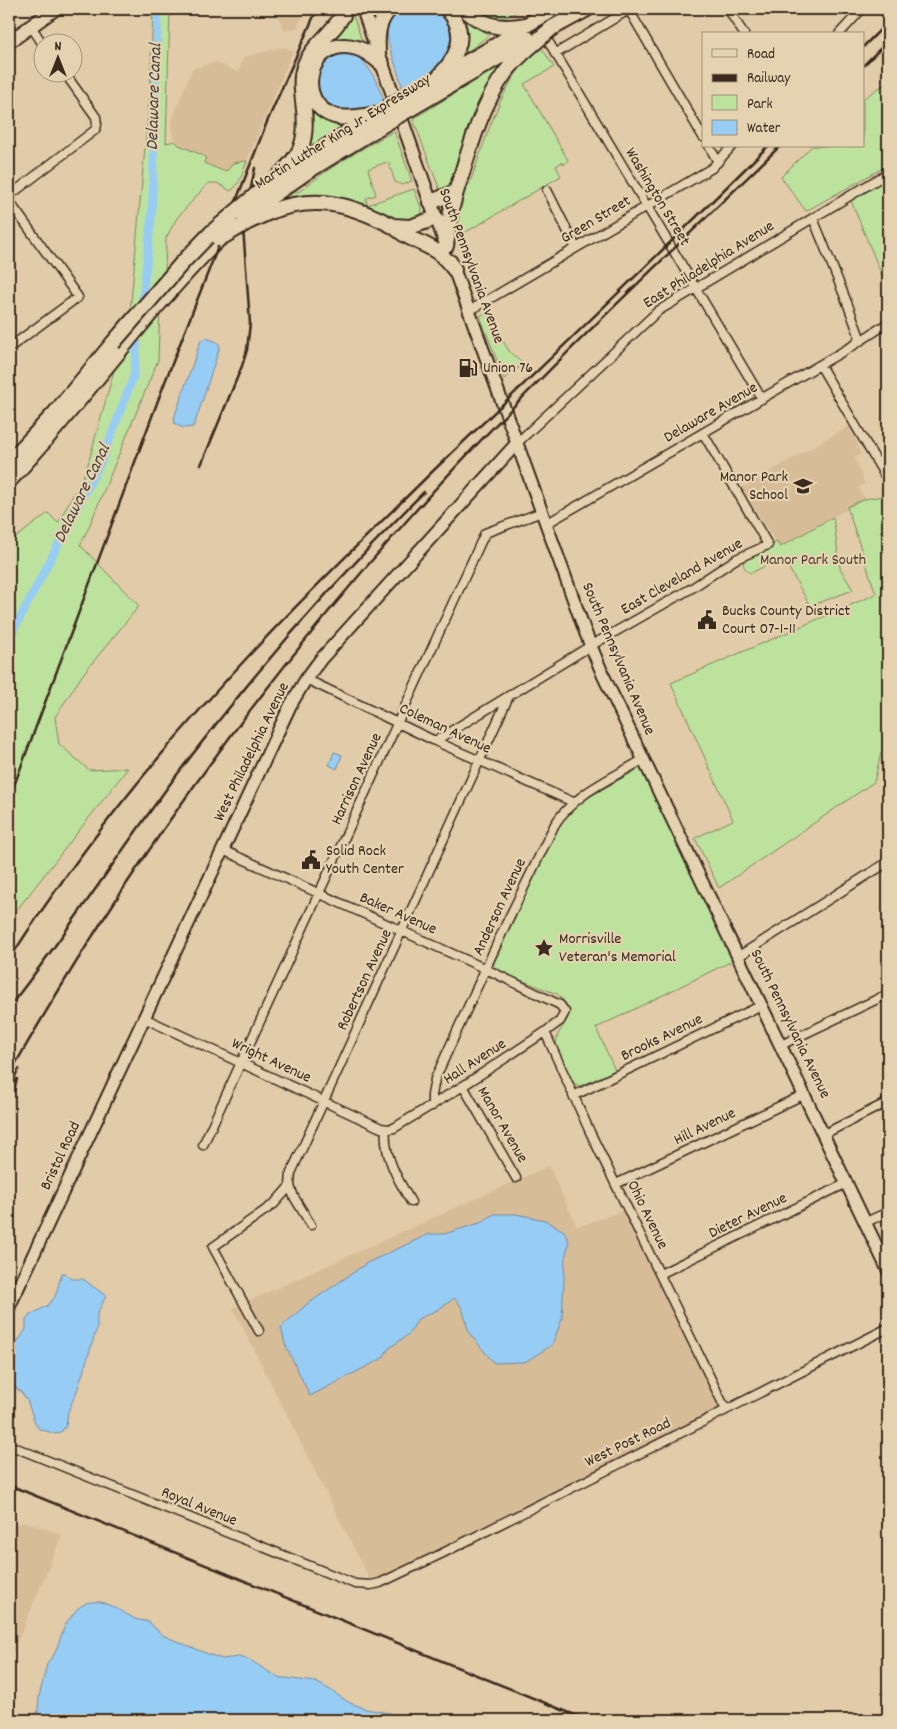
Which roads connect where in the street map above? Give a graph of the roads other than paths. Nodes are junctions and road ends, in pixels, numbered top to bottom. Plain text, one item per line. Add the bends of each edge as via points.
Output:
1 (346, 9) edge
2 (363, 9) edge
3 (390, 9) edge
4 (447, 9) edge
5 (464, 9) edge
6 (528, 9) edge
7 (587, 9) edge
8 (630, 9) edge
9 (728, 9) edge
10 (862, 9) edge
11 (50, 10) edge
12 (549, 12) edge
13 (528, 24) junction
14 (30, 26) junction
15 (34, 32) edge
16 (743, 32) edge
17 (841, 32) edge
18 (537, 38) junction
19 (9, 42) edge
20 (378, 50) junction
21 (555, 54) junction
22 (382, 64) junction
23 (436, 79) junction
24 (71, 82) edge
25 (408, 103) junction
26 (385, 114) junction
27 (702, 135) edge
28 (710, 148) edge
29 (730, 148) edge
30 (718, 162) junction
31 (888, 173) edge
32 (273, 182) junction
33 (546, 190) dead end
34 (456, 192) junction
35 (9, 196) edge
36 (9, 201) edge
37 (265, 202) junction
38 (431, 202) junction
39 (646, 206) junction
40 (436, 218) junction
41 (812, 218) junction
42 (392, 226) junction
43 (446, 246) junction
44 (576, 248) junction
45 (454, 269) junction
46 (695, 288) junction
47 (469, 311) junction
48 (888, 323) edge
49 (856, 343) junction
50 (117, 347) junction
51 (9, 348) edge
52 (820, 365) junction
53 (762, 399) junction
54 (703, 433) junction
55 (517, 443) junction
56 (9, 462) edge
57 (888, 480) edge
58 (9, 481) edge
59 (542, 512) junction
60 (546, 524) junction
61 (592, 645) junction
62 (306, 679) junction
63 (509, 696) junction
64 (398, 723) junction
65 (435, 741) junction
66 (644, 760) junction
67 (480, 761) junction
68 (573, 802) junction
69 (223, 850) junction
70 (888, 862) edge
71 (320, 894) junction
72 (402, 932) junction
73 (739, 956) junction
74 (486, 969) junction
75 (888, 994) edge
76 (560, 1005) joint
77 (762, 1005) junction
78 (144, 1018) junction
79 (545, 1032) junction
80 (782, 1045) junction
81 (242, 1063) junction
82 (463, 1086) junction
83 (805, 1094) junction
84 (573, 1096) junction
85 (325, 1101) junction
86 (888, 1102) edge
87 (432, 1106) junction
88 (386, 1129) junction
89 (824, 1134) junction
90 (203, 1144) dead end
91 (516, 1178) dead end
92 (847, 1183) junction
93 (616, 1184) junction
94 (290, 1186) junction
95 (411, 1202) dead end
96 (888, 1212) edge
97 (866, 1222) junction
98 (311, 1225) dead end
99 (888, 1270) edge
100 (660, 1274) junction
101 (9, 1307) edge
102 (888, 1328) edge
103 (259, 1331) dead end
104 (726, 1410) junction
105 (9, 1445) edge
106 (380, 1583) joint

1 - 32 highway via 313,51 304,68 301,85 306,119 304,140 294,161
2 - 20 main road, South Pennsylvania Avenue
3 - 20 highway via 379,26
4 - 23 highway via 457,22 460,42 455,56
5 - 13 highway via 487,24 507,27
6 - 21 street, Washington Street
7 - 18 highway, bridge
8 - 21 street
8 - 27 street
9 - 16 street
10 - 17 street
11 - 14 main road
12 - 13 highway, Martin Luther King Jr. Expressway, bridge
13 - 23 highway, Martin Luther King Jr. Expressway
14 - 15 street
14 - 19 main road
18 - 25 highway, Martin Luther King Jr. Expressway
18 - 34 highway via 514,62 485,108
20 - 22 main road, South Pennsylvania Avenue
21 - 39 street, Washington Street
22 - 26 highway via 357,48 338,47 319,57 310,77 313,98 327,112 347,118
22 - 38 main road, South Pennsylvania Avenue
23 - 25 highway, Martin Luther King Jr. Expressway
24 - 35 street via 97,121 95,130
25 - 26 highway, Martin Luther King Jr. Expressway, bridge
26 - 32 highway, Martin Luther King Jr. Expressway
26 - 37 highway, Martin Luther King Jr. Expressway
28 - 30 street
29 - 30 street, Green Street
30 - 39 street, Green Street
31 - 41 street, East Philadelphia Avenue
32 - 37 highway, Martin Luther King Jr. Expressway
33 - 44 street
34 - 38 highway
34 - 43 highway
36 - 51 street via 78,297
37 - 42 highway via 327,203 357,210
37 - 50 highway, Martin Luther King Jr. Expressway, bridge via 248,222 219,239
37 - 50 highway, Martin Luther King Jr. Expressway, bridge via 227,219 193,251 153,296
38 - 40 main road, South Pennsylvania Avenue
39 - 44 street, Green Street
39 - 46 street, Washington Street
40 - 42 highway via 410,227
40 - 43 main road, South Pennsylvania Avenue
41 - 46 street, East Philadelphia Avenue
41 - 49 street via 848,305 858,335
42 - 45 highway via 442,254
43 - 45 main road, South Pennsylvania Avenue
44 - 47 street, Green Street
45 - 47 main road, South Pennsylvania Avenue
46 - 53 street, Washington Street
46 - 55 street, East Philadelphia Avenue via 647,320
47 - 55 main road, South Pennsylvania Avenue
48 - 49 street, Delaware Avenue
49 - 52 street, Delaware Avenue
50 - 56 highway, Martin Luther King Jr. Expressway
50 - 58 highway, Martin Luther King Jr. Expressway via 46,440
52 - 53 street, Delaware Avenue
52 - 57 street
53 - 54 street, Delaware Avenue
54 - 60 street, Delaware Avenue
54 - 61 street, East Cleveland Avenue via 767,546 736,559
55 - 59 main road, South Pennsylvania Avenue
55 - 62 main road, West Philadelphia Avenue
59 - 60 main road, South Pennsylvania Avenue
59 - 64 street, Harrison Avenue via 485,533
60 - 61 main road, South Pennsylvania Avenue
61 - 63 street, East Cleveland Avenue
61 - 66 main road, South Pennsylvania Avenue
62 - 64 street, Coleman Avenue
62 - 69 main road, West Philadelphia Avenue via 290,706
63 - 65 street, East Cleveland Avenue
63 - 67 street, Robertson Avenue
64 - 65 street, Coleman Avenue
64 - 71 street, Harrison Avenue
65 - 67 street, Coleman Avenue
66 - 68 street, Anderson Avenue
66 - 73 main road, South Pennsylvania Avenue
67 - 68 street, Coleman Avenue
67 - 72 street, Robertson Avenue
68 - 74 street, Anderson Avenue via 555,824
69 - 71 street, Baker Avenue
69 - 78 main road, West Philadelphia Avenue
70 - 73 street
71 - 72 street, Baker Avenue
71 - 81 street, Harrison Avenue
72 - 74 street, Baker Avenue
72 - 85 street, Robertson Avenue
73 - 77 main road, South Pennsylvania Avenue
74 - 76 street, Baker Avenue
74 - 87 street, Anderson Avenue via 435,1079
75 - 80 street
76 - 79 street, Hall Avenue via 565,1012 563,1018
77 - 80 main road, South Pennsylvania Avenue
77 - 84 street, Brooks Avenue
78 - 81 street, Wright Avenue
78 - 101 main road, Bristol Road
79 - 82 street, Hall Avenue
79 - 84 street, Ohio Avenue
80 - 83 main road, South Pennsylvania Avenue
81 - 85 street, Wright Avenue
81 - 90 street, Harrison Avenue
82 - 87 street, Hall Avenue
82 - 91 street, Manor Avenue
83 - 89 main road, South Pennsylvania Avenue
83 - 93 street, Hill Avenue
84 - 93 street, Ohio Avenue
85 - 88 street, Wright Avenue
85 - 94 street, Robertson Avenue via 291,1173
86 - 89 street
87 - 88 street, Hall Avenue via 394,1128
88 - 95 street via 387,1152
89 - 92 main road, South Pennsylvania Avenue
92 - 97 main road, South Pennsylvania Avenue
92 - 100 street, Dieter Avenue
93 - 100 street, Ohio Avenue
94 - 98 street
94 - 103 street, Robertson Avenue via 274,1204 214,1246
96 - 97 street
97 - 99 main road, South Pennsylvania Avenue
100 - 104 street, Ohio Avenue
102 - 104 street, West Post Road
104 - 106 street, West Post Road
105 - 106 street, Royal Avenue via 355,1584

